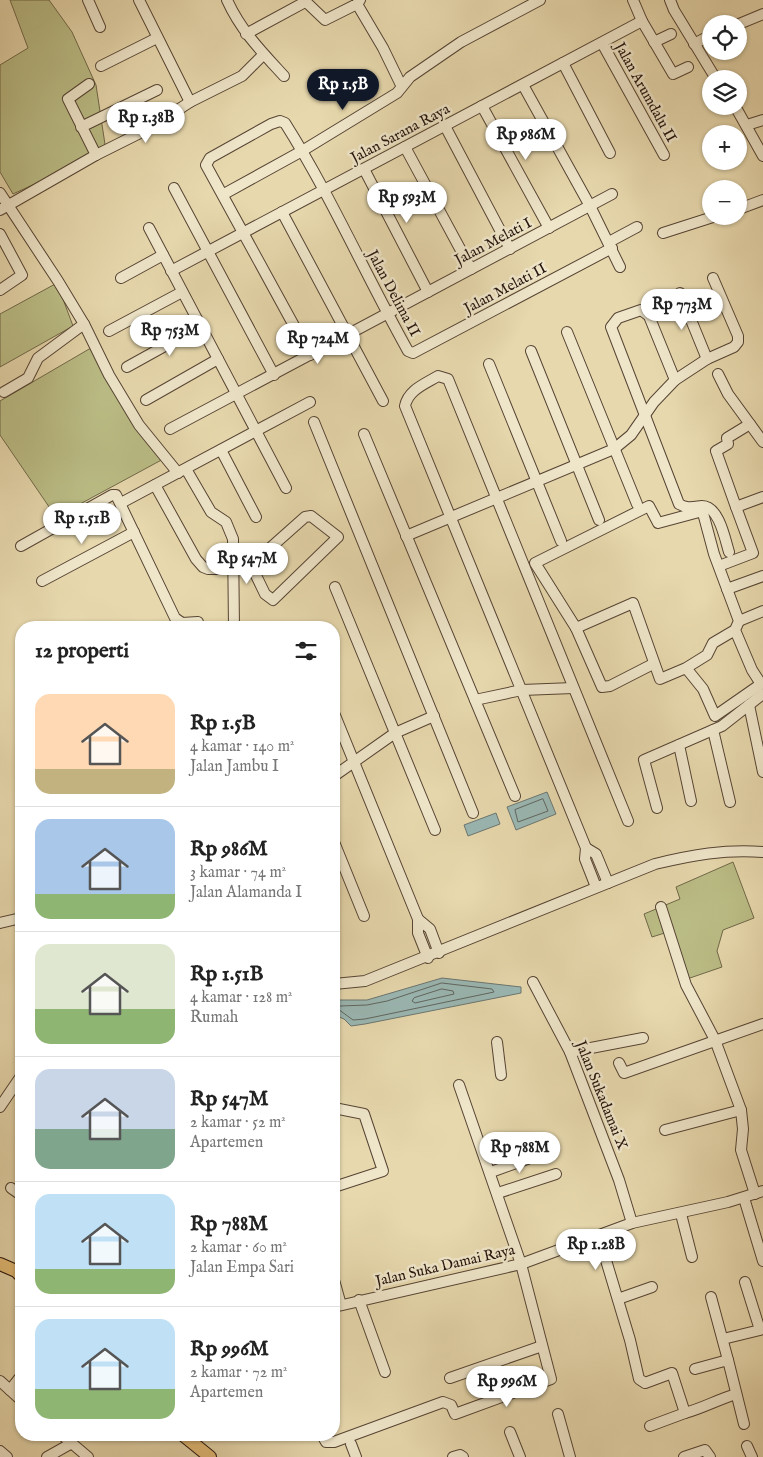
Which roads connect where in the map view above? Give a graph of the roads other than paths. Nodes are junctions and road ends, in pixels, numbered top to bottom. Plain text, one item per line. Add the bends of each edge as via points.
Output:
1 (88, 0) edge
2 (139, 0) edge
3 (227, 0) edge
4 (540, 0) edge
5 (670, 0) edge
6 (304, 1) edge
7 (637, 1) edge
8 (358, 2) edge
9 (763, 14) edge
10 (642, 21) junction
11 (747, 21) edge
12 (100, 27) dead end
13 (246, 34) junction
14 (671, 34) dead end
15 (156, 38) junction
16 (702, 40) edge
17 (654, 42) junction
18 (602, 43) junction
19 (694, 44) junction
20 (263, 55) junction
21 (563, 63) junction
22 (101, 66) dead end
23 (688, 67) dead end
24 (710, 70) edge
25 (284, 76) dead end
26 (89, 84) dead end
27 (401, 85) junction
28 (523, 85) junction
29 (157, 90) dead end
30 (190, 102) junction
31 (482, 106) junction
32 (741, 115) edge
33 (763, 120) edge
34 (748, 125) junction
35 (445, 126) junction
36 (81, 127) junction
37 (405, 147) junction
38 (302, 151) junction
39 (610, 153) dead end
40 (664, 155) dead end
41 (96, 156) junction
42 (763, 156) edge
43 (364, 169) junction
44 (174, 188) dead end
45 (323, 190) junction
46 (0, 194) edge
47 (224, 194) junction
48 (612, 194) dead end
49 (763, 200) edge
50 (590, 206) junction
51 (747, 206) edge
52 (4, 208) edge
53 (282, 212) junction
54 (702, 220) edge
55 (638, 227) dead end
56 (149, 228) dead end
57 (549, 228) junction
58 (245, 232) junction
59 (663, 233) dead end
60 (0, 234) edge
61 (610, 245) junction
62 (510, 248) junction
63 (208, 252) junction
64 (163, 255) junction
65 (620, 267) dead end
66 (471, 269) junction
67 (171, 270) junction
68 (121, 278) dead end
69 (713, 278) dead end
70 (0, 290) edge
71 (182, 292) junction
72 (428, 292) junction
73 (680, 293) dead end
74 (387, 314) junction
75 (84, 324) junction
76 (201, 326) junction
77 (109, 331) dead end
78 (567, 332) dead end
79 (347, 335) junction
80 (531, 351) dead end
81 (413, 353) joint
82 (310, 355) junction
83 (218, 359) junction
84 (707, 359) junction
85 (489, 364) dead end
86 (127, 367) dead end
87 (718, 374) dead end
88 (274, 375) junction
89 (675, 380) junction
90 (4, 392) dead end
91 (237, 394) junction
92 (146, 400) dead end
93 (383, 401) dead end
94 (310, 402) dead end
95 (645, 416) junction
96 (314, 422) dead end
97 (750, 424) junction
98 (170, 429) dead end
99 (256, 431) junction
100 (364, 434) dead end
101 (763, 442) edge
102 (614, 449) junction
103 (221, 450) junction
104 (577, 465) junction
105 (182, 471) junction
106 (537, 482) junction
107 (155, 484) junction
108 (286, 488) dead end
109 (763, 497) edge
110 (496, 498) junction
111 (121, 503) junction
112 (637, 504) dead end
113 (736, 508) junction
114 (256, 517) dead end
115 (451, 517) junction
116 (599, 520) dead end
117 (134, 532) junction
118 (406, 536) junction
119 (561, 541) dead end
120 (21, 546) dead end
121 (730, 552) dead end
122 (251, 564) junction
123 (719, 566) junction
124 (232, 569) junction
125 (763, 576) edge
126 (42, 581) dead end
127 (335, 587) dead end
128 (727, 589) junction
129 (763, 611) edge
130 (179, 621) edge
131 (234, 621) edge
132 (737, 626) junction
133 (576, 628) junction
134 (653, 664) junction
135 (686, 668) junction
136 (573, 688) junction
137 (522, 690) junction
138 (763, 694) edge
139 (475, 700) junction
140 (749, 705) junction
141 (434, 716) junction
142 (340, 728) edge
143 (713, 730) junction
144 (395, 733) junction
145 (679, 745) junction
146 (354, 762) junction
147 (340, 772) edge
148 (763, 772) edge
149 (515, 796) dead end
150 (691, 801) dead end
151 (730, 802) dead end
152 (657, 808) dead end
153 (473, 813) dead end
154 (628, 821) dead end
155 (435, 830) dead end
156 (586, 848) junction
157 (763, 852) edge
158 (340, 857) edge
159 (608, 883) junction
160 (596, 887) junction
161 (661, 908) dead end
162 (364, 916) dead end
163 (15, 919) edge
164 (418, 919) junction
165 (0, 923) edge
166 (439, 953) junction
167 (428, 958) junction
168 (340, 982) edge
169 (533, 982) dead end
170 (763, 1024) edge
171 (643, 1038) dead end
172 (715, 1040) junction
173 (497, 1042) dead end
174 (570, 1052) junction
175 (619, 1063) dead end
176 (501, 1075) dead end
177 (15, 1085) edge
178 (459, 1085) dead end
179 (0, 1107) edge
180 (340, 1109) edge
181 (741, 1110) junction
182 (665, 1130) dead end
183 (540, 1154) dead end
184 (491, 1172) junction
185 (556, 1174) dead end
186 (340, 1185) edge
187 (11, 1188) dead end
188 (15, 1191) edge
189 (498, 1193) junction
190 (759, 1193) edge
191 (744, 1198) junction
192 (681, 1214) junction
193 (632, 1224) junction
194 (599, 1237) junction
195 (692, 1257) dead end
196 (763, 1261) edge
197 (0, 1264) edge
198 (521, 1264) junction
199 (15, 1271) edge
200 (745, 1282) dead end
201 (652, 1287) dead end
202 (710, 1297) dead end
203 (618, 1299) junction
204 (359, 1300) junction
205 (340, 1305) edge
206 (723, 1339) junction
207 (542, 1346) junction
208 (728, 1360) junction
209 (695, 1369) dead end
210 (385, 1372) dead end
211 (450, 1378) dead end
212 (0, 1381) edge
213 (15, 1384) edge
214 (10, 1390) junction
215 (736, 1394) junction
216 (15, 1395) edge
217 (685, 1413) junction
218 (558, 1414) dead end
219 (744, 1424) dead end
220 (650, 1426) dead end
221 (510, 1432) dead end
222 (340, 1440) edge
223 (69, 1441) edge
224 (190, 1441) edge
225 (72, 1444) junction
226 (350, 1444) dead end
227 (748, 1446) dead end
228 (0, 1451) edge
229 (7, 1457) edge
230 (47, 1457) edge
231 (88, 1457) edge
232 (210, 1457) edge
233 (356, 1457) edge
234 (454, 1457) edge
235 (464, 1457) edge
236 (520, 1457) edge
237 (570, 1457) edge
238 (684, 1457) edge
239 (710, 1457) edge
240 (752, 1457) edge

1 - 12 street
2 - 15 street
3 - 13 street
4 - 27 street via 461,42
5 - 19 street
6 - 8 street via 326,20
6 - 13 street
7 - 10 street
8 - 27 street
9 - 11 street
10 - 17 street
10 - 18 street, Jalan Sarana Raya
13 - 20 street
14 - 17 street
15 - 22 street
15 - 30 street
16 - 19 street
17 - 23 street via 673,74
18 - 21 street, Jalan Sarana Raya
18 - 40 street, Jalan Arumdalu II
19 - 24 street
20 - 25 street
20 - 30 street via 242,76
21 - 28 street, Jalan Sarana Raya
21 - 39 street
26 - 36 street via 68,98
27 - 38 street via 397,93
28 - 31 street, Jalan Sarana Raya
28 - 50 street
29 - 36 street
30 - 41 street via 150,128
31 - 35 street, Jalan Sarana Raya
31 - 57 street
32 - 34 street
33 - 34 street
34 - 42 street
35 - 37 street, Jalan Sarana Raya
35 - 62 street
36 - 41 street
37 - 43 street, Jalan Sarana Raya
37 - 66 street
38 - 45 street, Jalan Delima II
38 - 47 street
38 - 47 street, Jalan Delima II via 285,123 262,129 207,160 206,166
41 - 52 street
43 - 45 street, Jalan Sarana Raya
43 - 72 street
44 - 63 street
45 - 53 street, Jalan Sarana Raya
45 - 74 street, Jalan Delima II
46 - 52 street
47 - 58 street
48 - 50 street, Jalan Melati I
49 - 51 street
50 - 57 street, Jalan Melati I
50 - 61 street
52 - 75 street
53 - 58 street, Jalan Sarana Raya
53 - 79 street
54 - 59 street
55 - 61 street, Jalan Melati II
56 - 64 street
57 - 62 street, Jalan Melati I
58 - 63 street, Jalan Sarana Raya
58 - 82 street
60 - 70 street via 22,275
61 - 65 street
61 - 81 street, Jalan Melati II
62 - 66 street, Jalan Melati I
63 - 67 street, Jalan Sarana Raya
63 - 88 street
64 - 67 street
64 - 68 street
66 - 72 street, Jalan Melati I
67 - 71 street
69 - 84 street via 738,342
71 - 76 street
71 - 77 street
72 - 74 street, Jalan Melati I
73 - 84 street
74 - 79 street, Jalan Melati I
74 - 81 street, Jalan Delima II via 408,351
75 - 90 street via 38,358 28,378
75 - 105 street via 139,425
76 - 83 street
76 - 86 street
78 - 102 street
79 - 82 street, Jalan Melati I
79 - 93 street
80 - 104 street
82 - 88 street, Jalan Melati I
83 - 91 street
83 - 92 street
84 - 89 street
85 - 106 street
87 - 97 street
88 - 91 street, Jalan Melati I
89 - 95 street
89 - 95 street via 646,312 641,310 613,322 611,327
91 - 98 street, Jalan Melati I
91 - 99 street
94 - 99 street
95 - 102 street via 631,435
95 - 121 street via 679,504 685,508 706,506 715,512
96 - 141 street
97 - 101 street
97 - 113 street via 727,438 728,444 716,451
99 - 103 street
99 - 108 street
100 - 118 street
102 - 104 street
102 - 112 street
103 - 105 street
103 - 114 street
104 - 106 street
104 - 116 street
105 - 107 street
105 - 124 street via 211,512 229,527 233,539
106 - 110 street
106 - 119 street
107 - 111 street
107 - 124 street via 202,567 208,570
109 - 113 street
110 - 115 street
110 - 115 street via 448,379 438,376 417,388 407,398 405,406
110 - 136 street
111 - 117 street
111 - 120 street via 117,496 112,495
113 - 123 street via 753,554
115 - 118 street
115 - 137 street
117 - 126 street
117 - 130 street
118 - 139 street
122 - 122 street via 265,594 273,600 338,538 311,516 305,516
122 - 124 street
123 - 128 street
123 - 133 street via 703,513 658,523 649,506 535,563
124 - 131 street
125 - 128 street
127 - 144 street
128 - 132 street
129 - 132 street
132 - 135 street via 713,642 707,655
132 - 135 street via 752,670 761,684 715,716 703,689
133 - 134 street via 602,686 610,686
133 - 134 street via 633,603
134 - 135 street via 662,680
136 - 137 street
136 - 154 street
137 - 139 street
137 - 156 street
138 - 140 street
139 - 149 street
140 - 143 street
140 - 148 street
141 - 144 street
141 - 153 street
142 - 146 street
143 - 145 street
143 - 151 street
144 - 146 street
144 - 155 street
145 - 150 street
145 - 152 street via 644,760
146 - 147 street
146 - 164 street
156 - 159 street via 596,854
156 - 160 street via 586,859
157 - 159 street via 696,853 655,864
158 - 162 street
159 - 160 street
160 - 166 street
161 - 172 street via 686,986
163 - 165 street
164 - 166 street via 430,929
164 - 167 street via 418,933
166 - 167 street
167 - 168 street via 365,981
169 - 174 street, Jalan Sukadamai X
170 - 172 street
171 - 174 street
172 - 175 street via 624,1073
172 - 181 street
173 - 176 street
174 - 193 street, Jalan Sukadamai X via 619,1180
177 - 179 street
178 - 184 street
180 - 186 street via 364,1114 383,1170
181 - 182 street
181 - 190 street via 741,1150
183 - 184 street
184 - 189 street
185 - 189 street
187 - 188 street
189 - 198 street
190 - 191 street, Jalan Suka Damai Raya
191 - 192 street, Jalan Suka Damai Raya
191 - 196 street
192 - 193 street, Jalan Suka Damai Raya
192 - 195 street
193 - 194 street, Jalan Suka Damai Raya
194 - 198 street, Jalan Suka Damai Raya
194 - 203 street
197 - 199 main road
198 - 204 street, Jalan Suka Damai Raya
198 - 207 street
200 - 206 street via 760,1330
201 - 203 street
202 - 206 street
203 - 217 street via 639,1378 645,1383 672,1373
204 - 205 street, Jalan Suka Damai Raya
204 - 210 street
206 - 208 street
207 - 211 street
207 - 222 street via 551,1379 455,1414 451,1405 443,1402
208 - 209 street
208 - 215 street
212 - 214 street
213 - 214 street
214 - 216 street
215 - 217 street
215 - 219 street
217 - 220 street
218 - 237 street
221 - 236 street
223 - 225 street
224 - 232 main road
225 - 230 street
225 - 231 street
226 - 233 street
227 - 240 street
228 - 229 street
234 - 235 street
238 - 239 street via 705,1450

